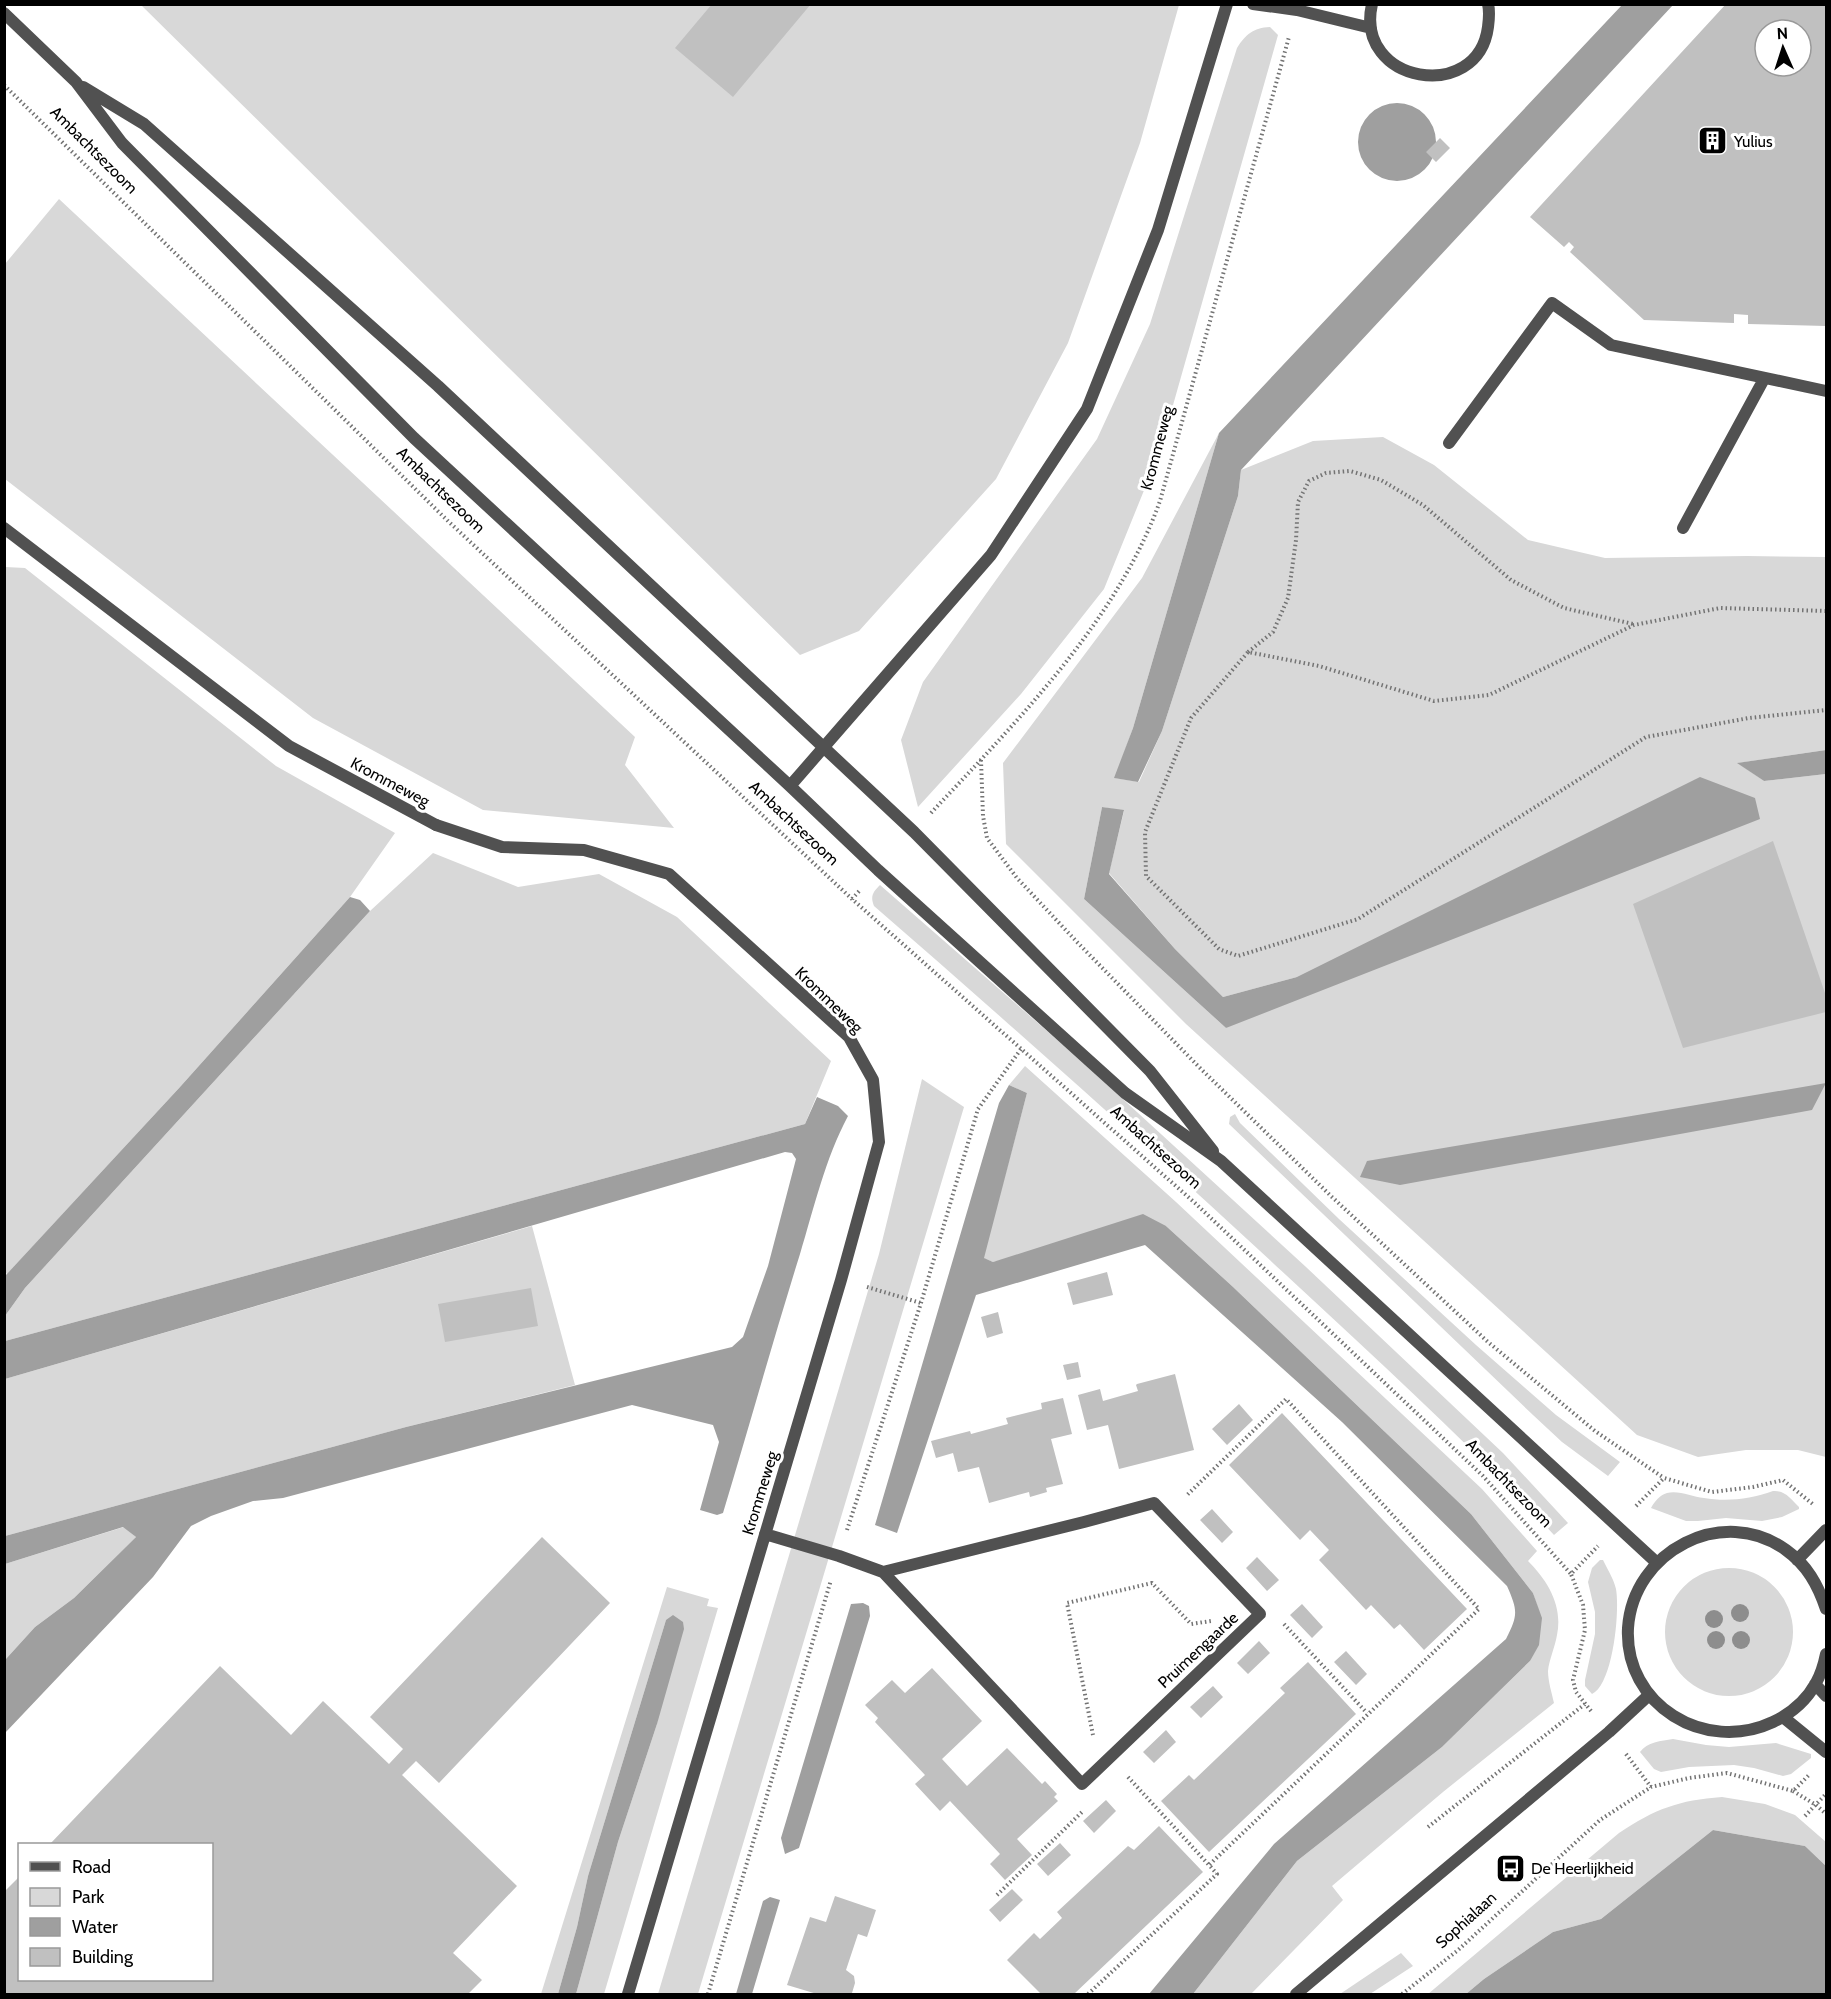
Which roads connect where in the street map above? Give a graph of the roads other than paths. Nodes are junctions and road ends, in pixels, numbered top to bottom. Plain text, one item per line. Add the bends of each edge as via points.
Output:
1 (1227, 4) edge
2 (1252, 4) edge
3 (1372, 4) edge
4 (1488, 4) edge
5 (4, 13) edge
6 (1371, 28) junction
7 (76, 82) junction
8 (1764, 379) junction
9 (1827, 391) edge
10 (1449, 443) dead end
11 (4, 528) edge
12 (1683, 528) dead end
13 (823, 747) junction
14 (790, 786) junction
15 (1221, 1161) junction
16 (1827, 1530) edge
17 (765, 1534) junction
18 (1797, 1560) junction
19 (1656, 1562) junction
20 (884, 1572) junction
21 (1827, 1609) edge
22 (1827, 1654) edge
23 (1815, 1684) junction
24 (1649, 1695) junction
25 (1827, 1696) edge
26 (1783, 1717) junction
27 (1827, 1752) edge
28 (628, 1995) edge
29 (1296, 1995) edge

1 - 13 street via 1158,230 1087,409 991,555
2 - 6 street via 1297,10
3 - 6 street
4 - 6 street via 1486,38 1476,56 1445,75 1421,76 1401,69 1378,47
5 - 7 street, Ambachtsezoom
7 - 13 street, Ambachtsezoom via 144,124 456,403
7 - 14 street, Ambachtsezoom via 122,143 414,438
8 - 9 street
8 - 10 street via 1611,345 1552,303
8 - 12 street
11 - 17 street, Krommeweg via 289,746 436,825 502,847 584,850 669,874 849,1037 873,1080 879,1142
13 - 14 street
13 - 15 street, Ambachtsezoom via 914,832 1150,1071
14 - 15 street, Ambachtsezoom via 1125,1093
15 - 19 street, Ambachtsezoom
16 - 18 street
17 - 20 street, Pruimengaarde
17 - 28 street, Krommeweg
18 - 19 street via 1772,1542 1741,1533 1725,1533 1686,1542
18 - 21 street via 1810,1574
19 - 24 street via 1636,1594 1628,1628 1632,1662
20 - 20 street, Pruimengaarde via 1082,1784 1260,1614 1154,1503
22 - 23 street
23 - 25 street
23 - 26 street
24 - 26 street via 1673,1716 1705,1730 1741,1733
24 - 29 street
26 - 27 street

